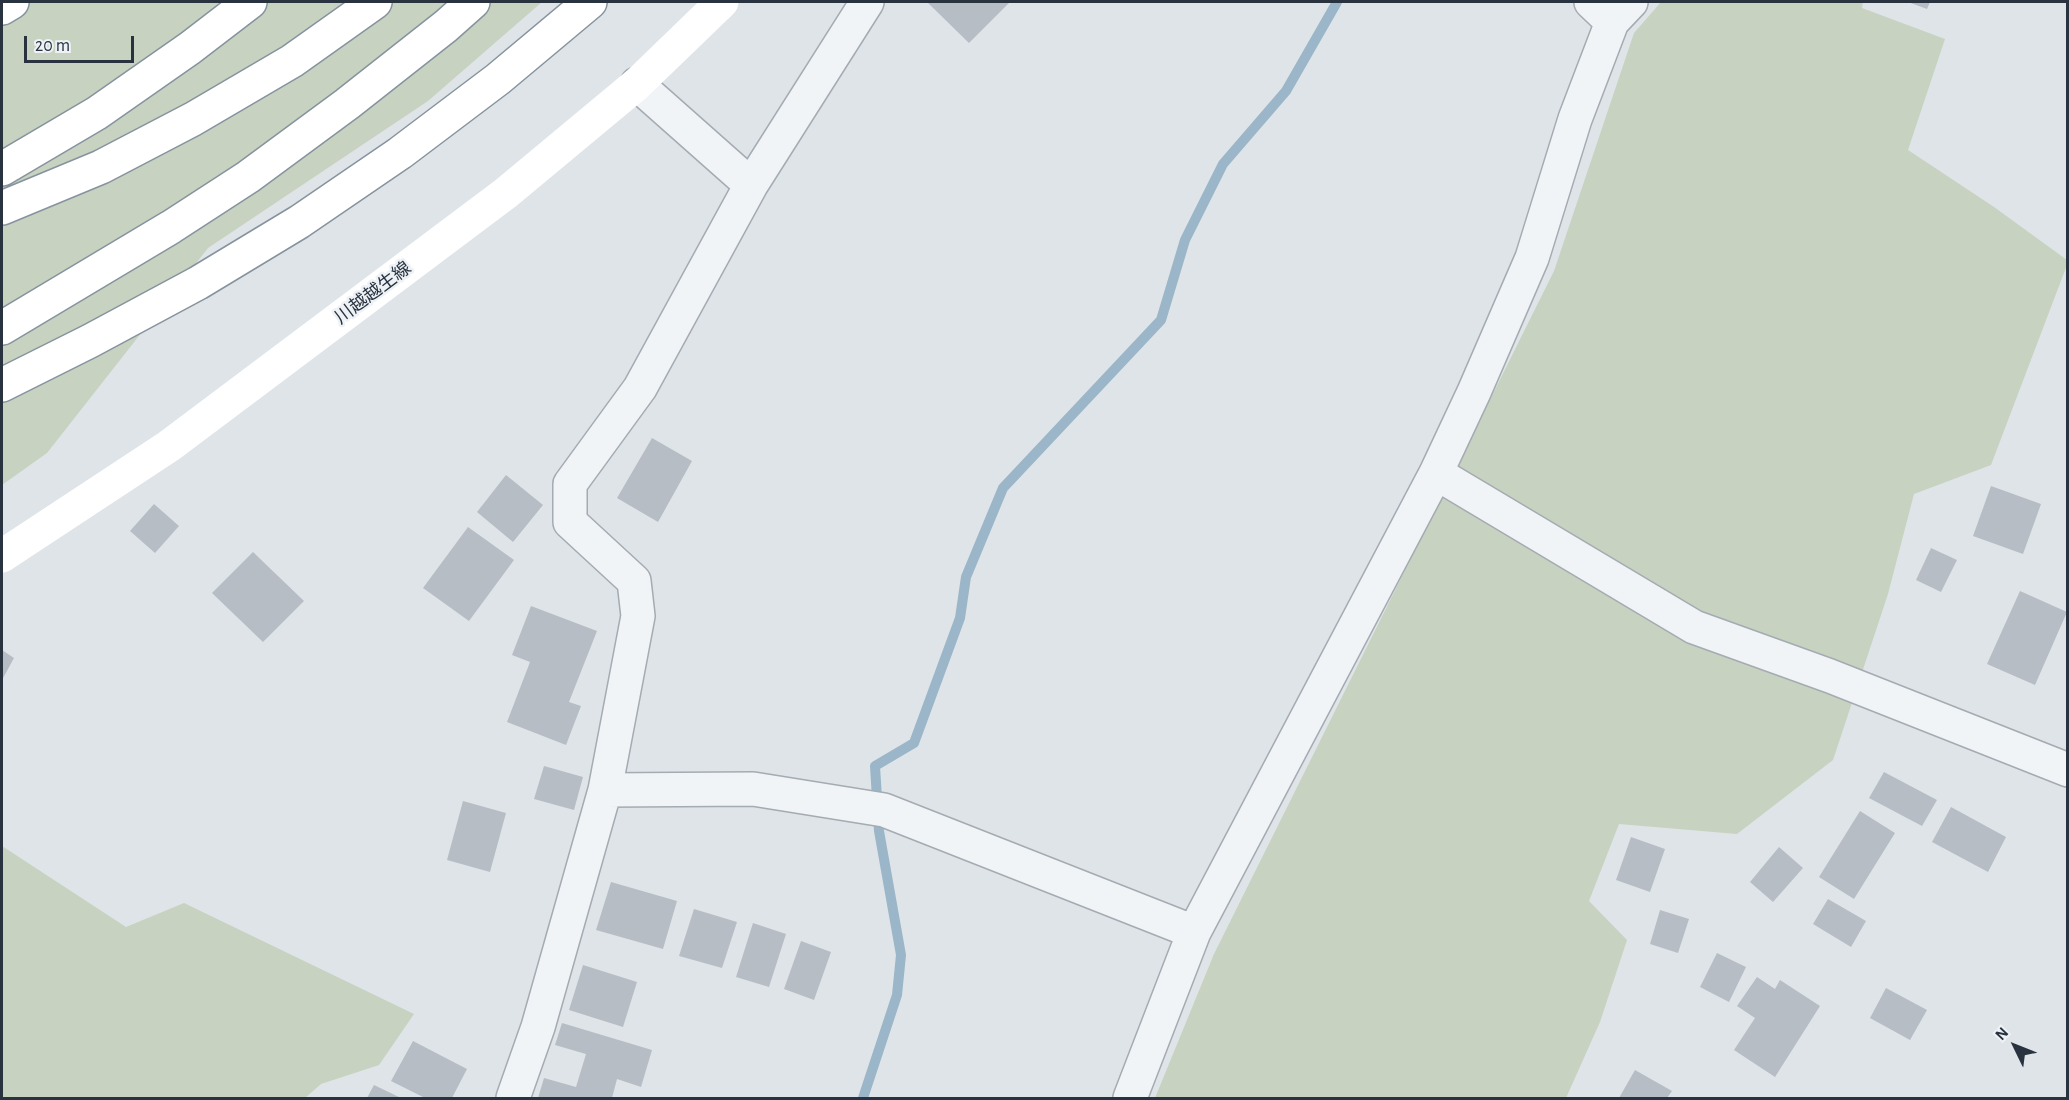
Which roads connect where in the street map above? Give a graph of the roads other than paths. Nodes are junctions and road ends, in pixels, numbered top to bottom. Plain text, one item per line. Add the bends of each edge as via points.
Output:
1 (12, 2) edge
2 (250, 2) edge
3 (375, 2) edge
4 (473, 2) edge
5 (590, 2) edge
6 (722, 2) edge
7 (867, 2) edge
8 (2, 8) edge
9 (1611, 8) edge
10 (637, 84) junction
11 (2, 170) edge
12 (752, 185) junction
13 (2, 208) edge
14 (2, 328) edge
15 (2, 385) edge
16 (1436, 473) junction
17 (2, 556) edge
18 (2067, 770) edge
19 (605, 790) junction
20 (1194, 933) junction
21 (513, 1098) edge
22 (1130, 1098) edge

1 - 8 main road
2 - 11 main road via 97,113
3 - 13 main road via 292,61 193,119 101,167
4 - 14 main road via 347,105 248,177
5 - 15 main road via 489,86 298,222 90,342
6 - 10 main road, 川越越生線
7 - 12 street
9 - 16 street via 1532,258
10 - 12 street
10 - 17 main road, 川越越生線 via 506,193 169,446
12 - 19 street via 640,388 570,484 570,522 634,581 638,616
16 - 18 street via 1694,627
16 - 20 street
19 - 20 street via 753,789 884,810
19 - 21 street via 538,1027
20 - 22 street

